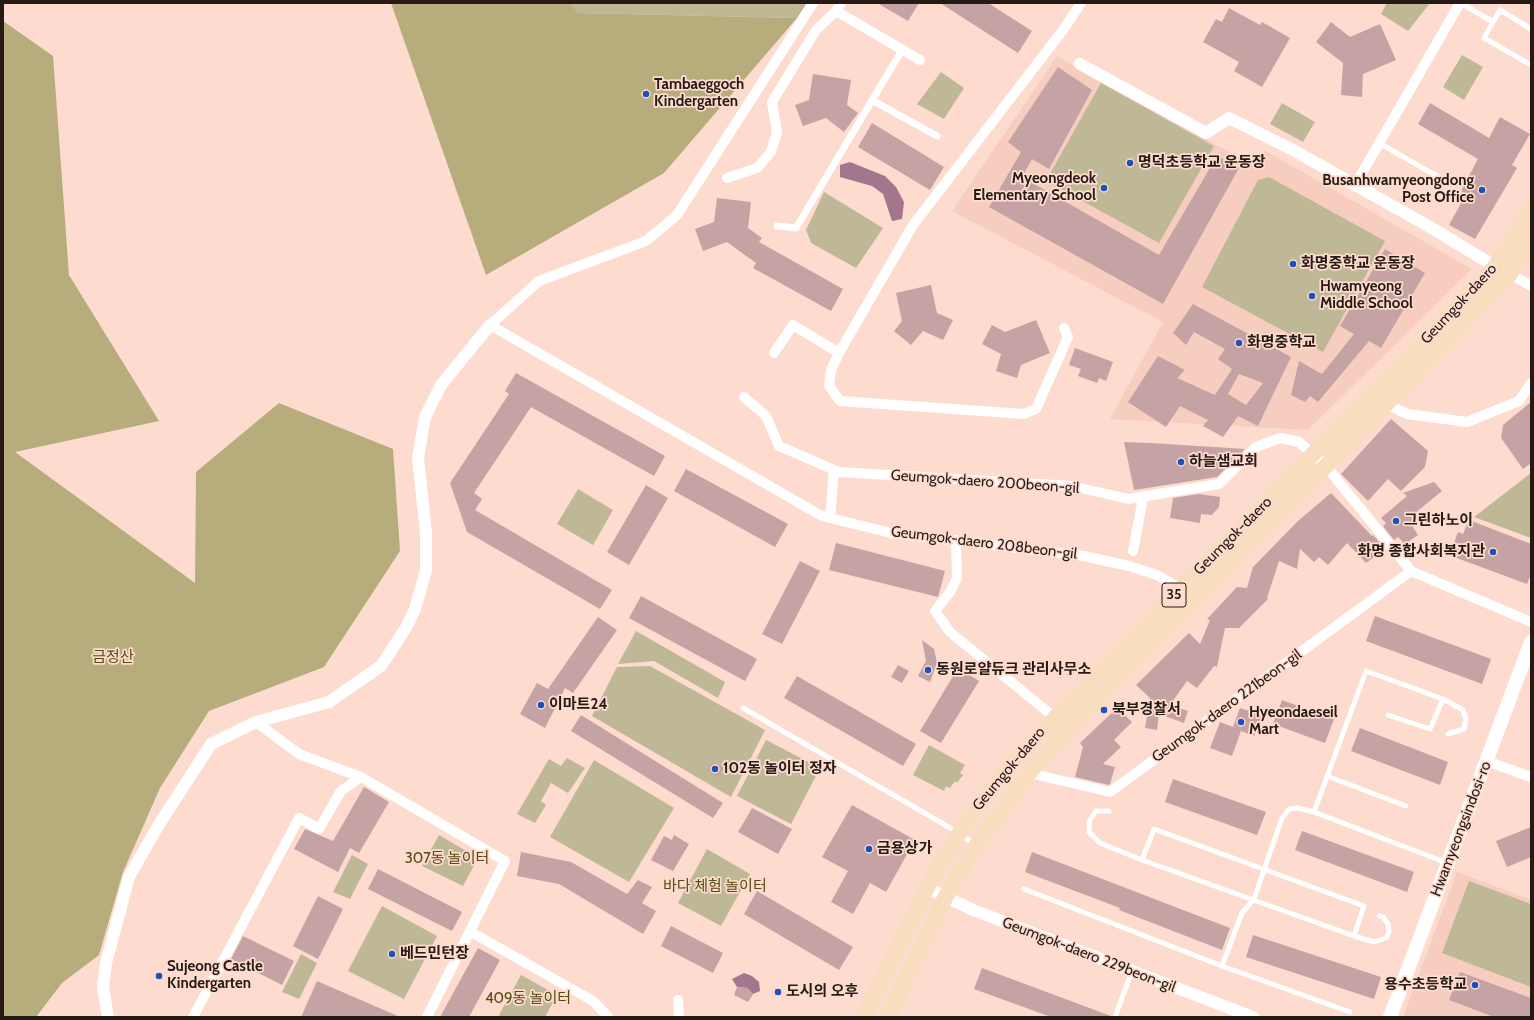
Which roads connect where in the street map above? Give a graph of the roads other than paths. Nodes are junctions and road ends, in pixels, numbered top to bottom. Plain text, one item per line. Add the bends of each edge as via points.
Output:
1 (814, 3) edge
2 (1081, 3) edge
3 (1461, 3) edge
4 (839, 7) edge
5 (1493, 22) junction
6 (1531, 29) edge
7 (902, 50) junction
8 (920, 60) dead end
9 (1080, 64) dead end
10 (1531, 65) edge
11 (872, 100) junction
12 (937, 136) dead end
13 (1379, 143) junction
14 (727, 178) dead end
15 (1447, 182) dead end
16 (1355, 185) junction
17 (1531, 208) edge
18 (777, 226) dead end
19 (1531, 239) edge
20 (1495, 267) junction
21 (1510, 274) junction
22 (1531, 286) edge
23 (490, 325) junction
24 (1064, 328) dead end
25 (774, 353) dead end
26 (839, 353) junction
27 (1531, 383) edge
28 (744, 397) dead end
29 (1386, 404) junction
30 (1314, 453) junction
31 (1326, 466) junction
32 (834, 470) junction
33 (1143, 498) junction
34 (830, 518) junction
35 (956, 540) junction
36 (1133, 551) dead end
37 (1411, 571) junction
38 (1181, 589) junction
39 (1531, 622) edge
40 (1531, 642) edge
41 (1443, 699) junction
42 (744, 708) dead end
43 (1388, 715) dead end
44 (1054, 717) junction
45 (256, 722) junction
46 (1448, 734) dead end
47 (1486, 761) junction
48 (1029, 774) junction
49 (1327, 776) junction
50 (360, 777) junction
51 (1531, 777) edge
52 (1406, 806) dead end
53 (1109, 811) dead end
54 (1314, 812) junction
55 (959, 833) junction
56 (976, 846) junction
57 (1142, 860) junction
58 (1448, 864) junction
59 (1264, 870) junction
60 (927, 888) junction
61 (1024, 889) dead end
62 (945, 898) junction
63 (1254, 899) junction
64 (1379, 916) dead end
65 (471, 932) junction
66 (1354, 936) junction
67 (1222, 966) junction
68 (1132, 971) junction
69 (678, 1000) dead end
70 (1350, 1012) dead end
71 (108, 1017) edge
72 (193, 1017) edge
73 (427, 1017) edge
74 (608, 1017) edge
75 (679, 1017) edge
76 (864, 1017) edge
77 (888, 1017) edge
78 (1116, 1017) edge
79 (1253, 1017) edge
80 (1390, 1017) edge

1 - 23 street via 677,215 646,241 538,281
2 - 26 street via 913,225
3 - 5 lane
3 - 13 street
4 - 7 street
4 - 14 street via 816,30 772,102 777,132 770,152 757,168
5 - 6 lane via 1500,10
5 - 10 lane via 1484,38
7 - 8 street
7 - 11 street
9 - 16 street via 1206,133 1229,118
11 - 12 street
11 - 18 street via 796,228
13 - 15 lane
13 - 16 street
16 - 20 street
17 - 20 main road, Geumgok-daero / 35
19 - 21 main road, Geumgok-daero / 35
20 - 21 street
20 - 30 main road, Geumgok-daero / 35
21 - 22 street
21 - 29 main road, Geumgok-daero / 35
23 - 34 street, Geumgok-daero 208beon-gil via 813,511
23 - 45 street via 441,385 425,416 418,458 426,533 426,570 416,609 407,626 381,666 329,702
24 - 26 street via 1068,337 1036,409 1024,414 840,401 829,386 831,370
25 - 26 street via 793,325
27 - 29 street via 1519,401 1467,422 1407,414
28 - 32 street, Geumgok-daero 200beon-gil via 766,416 779,446
29 - 31 main road, Geumgok-daero / 35
30 - 31 street, Geumgok-daero 200beon-gil
30 - 33 street, Geumgok-daero 200beon-gil via 1299,442 1280,438 1256,447 1218,484
30 - 38 main road, Geumgok-daero / 35
31 - 37 street, Geumgok-daero 200beon-gil
31 - 48 main road, Geumgok-daero / 35 via 1059,739
32 - 33 street, Geumgok-daero 200beon-gil via 951,480 1072,486 1128,499
32 - 34 street
33 - 36 street
34 - 35 street, Geumgok-daero 208beon-gil via 891,533
35 - 38 street, Geumgok-daero 208beon-gil via 1084,556 1157,575
35 - 44 street via 957,578 935,611 950,632
37 - 39 street
37 - 48 street, Geumgok-daero 221beon-gil via 1110,792
38 - 44 main road, Geumgok-daero / 35
40 - 47 main road, Hwamyeongsindosi-ro
41 - 43 lane via 1430,729
41 - 46 lane via 1464,710 1466,719 1464,729
41 - 49 lane via 1366,671
42 - 55 lane
44 - 55 main road, Geumgok-daero / 35 via 1014,760
45 - 50 street via 299,754
45 - 71 street via 211,744 158,826 129,877 106,963 103,987
47 - 51 street
47 - 58 main road, Hwamyeongsindosi-ro
48 - 56 main road, Geumgok-daero / 35
49 - 52 lane
49 - 54 lane
50 - 65 street via 504,861
50 - 72 street via 340,791 319,829 299,818
53 - 57 lane via 1096,811 1089,822 1089,832 1100,843
54 - 58 lane
54 - 59 lane via 1289,809 1282,818
55 - 56 lane
55 - 60 main road, Geumgok-daero / 35
56 - 62 main road, Geumgok-daero / 35
57 - 59 lane via 1154,829
57 - 63 lane
58 - 80 main road, Hwamyeongsindosi-ro
59 - 63 lane
59 - 66 lane via 1364,906
60 - 62 street, Geumgok-daero 229beon-gil
60 - 76 main road, Geumgok-daero / 35
61 - 67 lane
62 - 68 street, Geumgok-daero 229beon-gil
62 - 77 main road, Geumgok-daero / 35
63 - 66 lane
63 - 67 lane via 1242,913
64 - 66 lane via 1384,917 1388,924 1389,932 1386,938 1374,942
65 - 73 street
65 - 74 street via 593,1001
67 - 70 lane
68 - 78 lane
68 - 79 street, Geumgok-daero 229beon-gil
69 - 75 street

